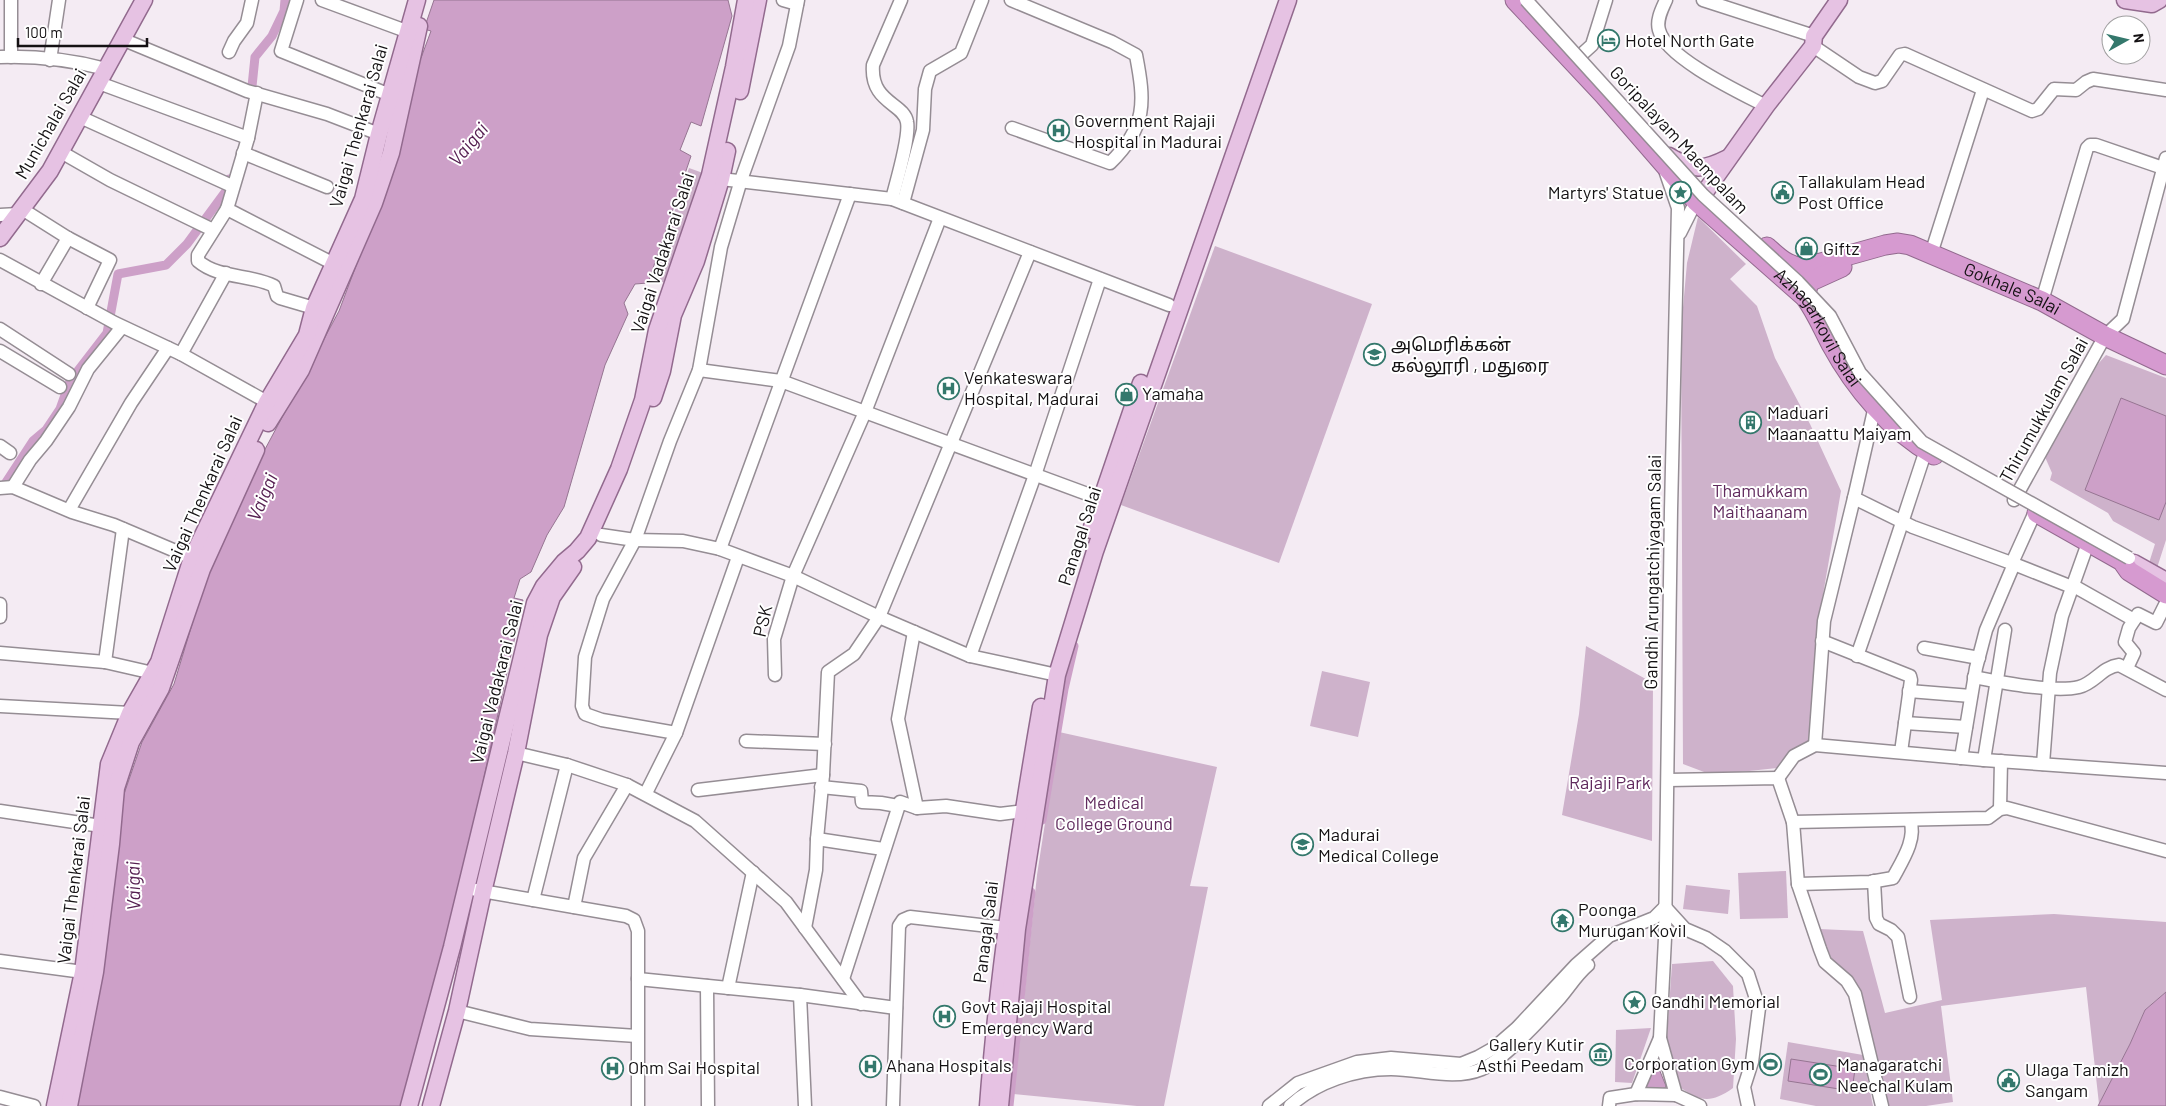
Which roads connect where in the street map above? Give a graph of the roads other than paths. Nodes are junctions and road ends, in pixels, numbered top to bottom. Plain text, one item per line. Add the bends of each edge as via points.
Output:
1 (11, 0) edge
2 (59, 0) edge
3 (144, 0) edge
4 (252, 0) edge
5 (297, 0) edge
6 (322, 0) edge
7 (416, 0) edge
8 (428, 0) edge
9 (783, 0) edge
10 (901, 0) edge
11 (982, 0) edge
12 (1011, 0) edge
13 (1288, 0) edge
14 (1515, 0) edge
15 (1526, 0) edge
16 (1532, 0) edge
17 (1606, 0) edge
18 (1666, 0) edge
19 (1704, 0) edge
20 (1839, 0) edge
21 (2125, 0) edge
22 (2159, 0) edge
23 (754, 1) edge
24 (798, 2) edge
25 (406, 31) junction
26 (122, 39) junction
27 (1813, 41) junction
28 (229, 52) dead end
29 (1581, 55) junction
30 (6, 57) edge
31 (50, 60) junction
32 (106, 69) junction
33 (98, 83) junction
34 (1983, 90) junction
35 (2166, 90) edge
36 (252, 92) junction
37 (390, 95) junction
38 (1766, 106) junction
39 (80, 117) junction
40 (1012, 128) dead end
41 (379, 134) junction
42 (243, 136) junction
43 (61, 152) junction
44 (242, 153) junction
45 (1662, 155) junction
46 (1729, 157) junction
47 (2165, 165) edge
48 (716, 177) junction
49 (741, 180) junction
50 (227, 185) junction
51 (327, 186) dead end
52 (850, 194) junction
53 (1700, 197) junction
54 (897, 201) junction
55 (227, 209) junction
56 (20, 211) junction
57 (0, 216) edge
58 (940, 218) junction
59 (205, 227) junction
60 (1677, 237) junction
61 (0, 238) edge
62 (68, 238) junction
63 (1030, 252) junction
64 (1931, 254) junction
65 (1851, 255) junction
66 (0, 260) edge
67 (334, 264) junction
68 (1803, 268) joint
69 (226, 273) junction
70 (1100, 279) junction
71 (41, 284) junction
72 (1805, 296) junction
73 (2042, 301) junction
74 (1169, 305) joint
75 (87, 308) junction
76 (314, 308) junction
77 (114, 323) junction
78 (0, 329) edge
79 (2105, 336) junction
80 (168, 348) junction
81 (0, 351) edge
82 (182, 354) junction
83 (2166, 365) edge
84 (698, 370) junction
85 (69, 374) dead end
86 (781, 381) junction
87 (60, 387) dead end
88 (267, 402) junction
89 (1875, 406) junction
90 (866, 412) junction
91 (950, 444) junction
92 (1926, 450) junction
93 (1035, 475) junction
94 (7, 487) edge
95 (1854, 498) junction
96 (2014, 500) junction
97 (1106, 501) junction
98 (69, 510) junction
99 (2035, 512) junction
100 (1901, 522) junction
101 (123, 529) junction
102 (601, 535) junction
103 (635, 540) junction
104 (2088, 543) junction
105 (720, 549) junction
106 (738, 557) junction
107 (192, 558) junction
108 (2126, 560) junction
109 (2013, 564) junction
110 (793, 576) junction
111 (2166, 581) edge
112 (2072, 586) junction
113 (2166, 594) edge
114 (2166, 603) edge
115 (0, 604) edge
116 (0, 616) edge
117 (878, 617) junction
118 (2134, 620) junction
119 (2005, 630) dead end
120 (914, 632) junction
121 (1822, 641) junction
122 (1924, 648) dead end
123 (0, 653) edge
124 (970, 656) junction
125 (1857, 656) junction
126 (1979, 658) junction
127 (105, 662) junction
128 (2127, 668) junction
129 (153, 673) junction
130 (776, 674) dead end
131 (1052, 674) junction
132 (1974, 677) junction
133 (1997, 682) junction
134 (2049, 688) junction
135 (1909, 690) junction
136 (2166, 690) edge
137 (1971, 696) junction
138 (0, 706) edge
139 (130, 713) junction
140 (1905, 723) junction
141 (1966, 727) junction
142 (676, 733) junction
143 (746, 741) dead end
144 (825, 744) junction
145 (1815, 745) junction
146 (1901, 752) junction
147 (516, 753) junction
148 (1961, 758) junction
149 (1984, 760) junction
150 (2001, 761) junction
151 (2043, 764) junction
152 (567, 765) junction
153 (2166, 773) edge
154 (1778, 778) junction
155 (1668, 780) junction
156 (822, 781) junction
157 (627, 785) junction
158 (698, 790) dead end
159 (646, 793) junction
160 (898, 806) junction
161 (917, 808) junction
162 (2000, 809) junction
163 (0, 811) edge
164 (1030, 811) junction
165 (1910, 820) junction
166 (1793, 822) junction
167 (101, 826) junction
168 (817, 839) junction
169 (883, 849) junction
170 (2166, 851) edge
171 (753, 872) junction
172 (1874, 881) junction
173 (1798, 884) junction
174 (465, 888) junction
175 (483, 892) junction
176 (533, 900) junction
177 (574, 907) junction
178 (1665, 907) junction
179 (805, 928) junction
180 (1012, 928) junction
181 (1624, 931) junction
182 (0, 961) edge
183 (83, 972) junction
184 (638, 978) junction
185 (843, 979) junction
186 (706, 986) junction
187 (728, 988) junction
188 (800, 994) junction
189 (1910, 997) dead end
190 (861, 1004) junction
191 (896, 1008) junction
192 (457, 1011) junction
193 (637, 1036) junction
194 (1660, 1038) junction
195 (1636, 1094) junction
196 (1676, 1095) junction
197 (0, 1097) edge
198 (34, 1106) edge
199 (55, 1106) edge
200 (69, 1106) edge
201 (409, 1106) edge
202 (431, 1106) edge
203 (638, 1106) edge
204 (708, 1106) edge
205 (805, 1106) edge
206 (893, 1106) edge
207 (988, 1106) edge
208 (1000, 1106) edge
209 (1269, 1106) edge
210 (1290, 1106) edge
211 (1609, 1106) edge
212 (1700, 1106) edge
213 (1748, 1106) edge
214 (1882, 1106) edge

1 - 30 street
2 - 31 street
3 - 26 main road, Munichalai Salai
4 - 28 street via 247,23
5 - 37 street via 281,52
6 - 25 street
7 - 25 main road, Vaigai Thenkarai Salai
8 - 200 main road, Vaigai Thenkarai Salai via 419,26 391,153 374,203 301,370 273,414 206,560 161,688 131,742 116,788 95,972
9 - 24 street
10 - 54 street via 872,65 880,93 904,114 907,122
11 - 54 street via 961,53 930,71 925,89 923,130
12 - 40 street via 1136,55 1142,101 1141,116 1134,130 1122,151 1110,163
13 - 97 main road, Panagal Salai
14 - 45 highway, Azhagarkovil Salai
15 - 108 street, Goripalayam Maempalam, bridge via 1703,195 1798,282 1830,316 1860,373 1922,442
16 - 29 highway, Azhagarkovil Salai
17 - 29 street via 1592,45
18 - 38 street via 1658,19 1659,31 1666,44 1706,76
19 - 27 street
20 - 27 main road
21 - 22 main road via 2152,4
23 - 48 main road, Vaigai Vadakarai Salai
24 - 49 street via 789,46
25 - 37 main road, Vaigai Thenkarai Salai
26 - 32 main road, Munichalai Salai
26 - 36 street
27 - 34 street via 1859,77 1871,82 1882,80 1904,54
27 - 38 main road
29 - 45 highway, Azhagarkovil Salai
30 - 31 street
31 - 32 street
32 - 33 main road, Munichalai Salai
33 - 39 main road, Munichalai Salai
33 - 42 street
34 - 35 street via 2032,111 2038,109 2054,89 2076,90 2093,79
34 - 64 street
36 - 41 street via 327,114
36 - 42 street
37 - 41 main road, Vaigai Thenkarai Salai
38 - 46 main road
39 - 43 main road, Munichalai Salai
39 - 50 street
41 - 67 main road, Vaigai Thenkarai Salai via 362,199
42 - 44 street
43 - 56 main road, Munichalai Salai
43 - 59 street
44 - 50 street
44 - 51 street
45 - 46 main road via 1693,168 1712,166
45 - 53 highway, Azhagarkovil Salai
45 - 60 street, Gandhi Arungatchiyagam Salai via 1678,208
46 - 53 main road
47 - 73 street via 2096,144 2087,148
47 - 79 street via 2124,320
48 - 49 street
48 - 102 main road, Vaigai Vadakarai Salai via 696,261 673,314 662,370 645,425
48 - 174 main road, Vaigai Vadakarai Salai via 657,330 643,400 615,476 588,538 549,580 535,603
49 - 52 street
49 - 84 street via 721,248
50 - 55 street
52 - 54 street
52 - 86 street
53 - 60 street, Gandhi Arungatchiyagam Salai
53 - 68 highway, Azhagarkovil Salai via 1782,260
53 - 72 highway, Azhagarkovil Salai
54 - 58 street
55 - 59 street
55 - 67 street
56 - 57 street
56 - 61 main road, Munichalai Salai
56 - 62 street
58 - 63 street
58 - 90 street, PSK
59 - 69 street via 198,261
60 - 155 street, Gandhi Arungatchiyagam Salai
62 - 71 street
62 - 75 street via 110,260
63 - 70 street
63 - 91 street
64 - 65 highway, Gokhale Salai via 1898,243
64 - 73 highway, Gokhale Salai
65 - 68 highway, Gokhale Salai
65 - 72 highway, Gokhale Salai via 1845,266 1809,282
66 - 71 street
67 - 76 main road, Vaigai Thenkarai Salai
69 - 76 street via 264,281 274,286 280,298
69 - 82 street
70 - 74 street
70 - 93 street
71 - 75 street
72 - 89 highway, Azhagarkovil Salai via 1855,382
73 - 79 highway, Gokhale Salai
74 - 97 main road, Panagal Salai
75 - 77 street
76 - 88 main road, Vaigai Thenkarai Salai via 307,335
77 - 80 street
77 - 94 street via 69,407 46,441
78 - 85 street
79 - 83 highway, Gokhale Salai
79 - 96 street, Thirumukkulam Salai
80 - 82 street
80 - 98 street via 131,402
81 - 87 street
82 - 88 street
84 - 86 street
84 - 103 street
86 - 90 street
86 - 105 street
88 - 107 main road, Vaigai Thenkarai Salai
89 - 92 highway, Azhagarkovil Salai
89 - 95 street
90 - 91 street
90 - 110 street, PSK
91 - 93 street
91 - 117 street
92 - 96 highway, Azhagarkovil Salai
92 - 100 street
93 - 97 street
93 - 124 street
94 - 98 street
95 - 100 street
95 - 121 street
96 - 99 highway, Azhagarkovil Salai
97 - 131 main road, Panagal Salai via 1094,551
98 - 101 street
99 - 104 highway, Azhagarkovil Salai
99 - 109 street
100 - 109 street
100 - 125 street
101 - 107 street
101 - 127 street
102 - 103 street
102 - 147 main road, Vaigai Vadakarai Salai via 565,576 552,598 539,635
103 - 105 street via 683,541
103 - 142 street via 603,599 585,657 582,706 585,714 602,720
104 - 108 highway, Azhagarkovil Salai
104 - 112 street
105 - 106 street
106 - 110 street
106 - 142 street
107 - 129 main road, Vaigai Thenkarai Salai
108 - 111 main road
108 - 113 highway, Azhagarkovil Salai via 2129,572
109 - 112 street
109 - 126 street via 1986,630
110 - 117 street
110 - 130 street, PSK via 774,639
112 - 118 street
112 - 134 street via 2062,616
114 - 118 street via 2156,623 2138,614
115 - 116 street
117 - 120 street
117 - 144 street via 854,654 828,672
118 - 128 street via 2125,642 2134,653
119 - 133 street
120 - 124 street
120 - 161 street via 898,719
121 - 125 street
121 - 145 street
122 - 126 street
123 - 127 street
124 - 131 street
125 - 135 street via 1906,674 1911,680
126 - 132 street
127 - 129 street
128 - 134 street via 2111,666 2086,685 2076,688
128 - 136 street
129 - 139 main road, Vaigai Thenkarai Salai
131 - 164 main road, Panagal Salai
132 - 133 street
132 - 137 street
133 - 134 street
133 - 149 street
134 - 151 street
135 - 137 street
135 - 140 street
137 - 141 street
138 - 139 street
139 - 167 main road, Vaigai Thenkarai Salai via 109,764
140 - 141 street
140 - 146 street
141 - 148 street
142 - 159 street
143 - 144 street
144 - 156 street
145 - 146 street
145 - 154 street via 1794,756
146 - 148 street
147 - 152 street
147 - 175 main road, Vaigai Vadakarai Salai
148 - 149 street
149 - 150 street
150 - 151 street
150 - 162 street
151 - 153 street
152 - 157 street
152 - 176 street
154 - 155 street
154 - 166 street
155 - 178 street, Gandhi Arungatchiyagam Salai
156 - 158 street
156 - 160 street via 860,791 862,802
156 - 168 street
157 - 159 street
157 - 177 street via 584,858
159 - 171 street via 695,821
160 - 161 street via 900,802
160 - 169 street
161 - 164 street via 946,806 1000,814
162 - 165 street via 1992,818
162 - 170 street via 2007,808
163 - 167 street
164 - 180 main road, Panagal Salai
165 - 166 street
165 - 172 street via 1912,836 1892,878
166 - 173 street
167 - 183 main road, Vaigai Thenkarai Salai
168 - 169 street
168 - 179 street via 816,870
169 - 185 street
171 - 179 street via 786,902
171 - 187 street
172 - 173 street
172 - 189 street via 1876,918 1879,924 1898,937
173 - 214 street via 1826,962 1848,982 1855,994
174 - 175 street
174 - 201 main road, Vaigai Vadakarai Salai
175 - 176 street
175 - 192 main road, Vaigai Vadakarai Salai
176 - 177 street
177 - 184 street via 634,920 638,931
178 - 181 street via 1654,918
178 - 194 street, Gandhi Arungatchiyagam Salai
178 - 213 street via 1685,929 1725,951 1748,974 1759,1008 1752,1062 1744,1087
179 - 185 street
180 - 191 street via 910,917 903,920 899,926
180 - 207 main road, Panagal Salai
180 - 208 main road, Panagal Salai
181 - 209 street via 1609,936 1576,965 1516,1028 1494,1048 1478,1057 1461,1064 1391,1058 1357,1062 1298,1083
181 - 210 street via 1583,969 1524,1035 1483,1068 1462,1075 1390,1069 1357,1073 1325,1082 1303,1094
182 - 183 street
183 - 199 main road, Vaigai Thenkarai Salai
184 - 186 street
184 - 193 street
185 - 190 street
186 - 187 street
186 - 204 street
187 - 188 street
188 - 190 street
188 - 205 street
190 - 191 street
191 - 206 street
192 - 193 street via 530,1029
192 - 202 main road, Vaigai Vadakarai Salai
193 - 203 street
194 - 195 street
194 - 196 street
195 - 196 street
195 - 211 street via 1610,1098
196 - 212 street
197 - 198 street

